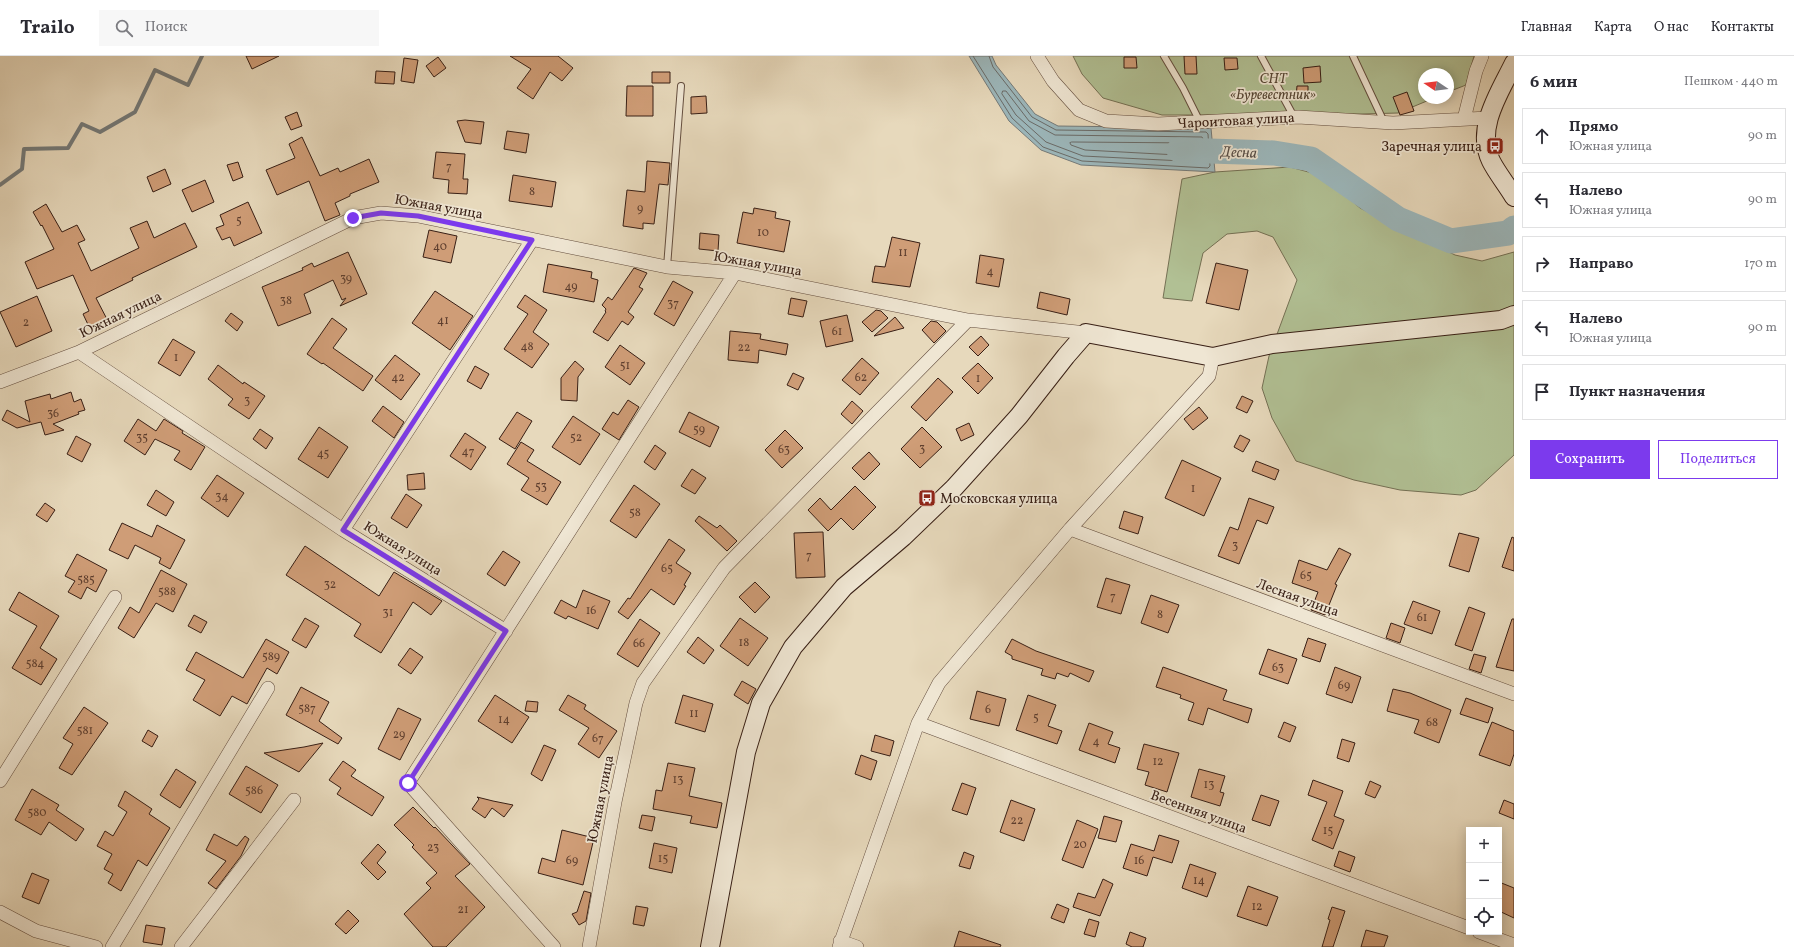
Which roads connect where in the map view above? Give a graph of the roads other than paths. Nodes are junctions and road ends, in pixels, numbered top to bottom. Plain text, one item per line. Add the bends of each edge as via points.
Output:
1 (1037, 56) edge
2 (1164, 56) edge
3 (1261, 56) edge
4 (1353, 56) edge
5 (1482, 56) edge
6 (1514, 63) edge
7 (681, 86) dead end
8 (1294, 117) junction
9 (1488, 118) junction
10 (1464, 119) junction
11 (1200, 122) junction
12 (1384, 122) junction
13 (1514, 197) edge
14 (532, 240) junction
15 (667, 266) junction
16 (735, 273) junction
17 (1514, 315) edge
18 (968, 320) junction
19 (1086, 332) junction
20 (79, 352) junction
21 (1213, 357) junction
22 (0, 382) edge
23 (343, 530) junction
24 (1070, 530) junction
25 (115, 597) dead end
26 (506, 631) junction
27 (268, 688) dead end
28 (1514, 694) edge
29 (918, 723) junction
30 (0, 781) edge
31 (294, 800) dead end
32 (0, 912) edge
33 (1466, 927) edge
34 (1487, 935) edge
35 (839, 944) edge
36 (1514, 945) edge
37 (96, 947) edge
38 (112, 947) edge
39 (181, 947) edge
40 (554, 947) edge
41 (589, 947) edge
42 (710, 947) edge
43 (856, 947) edge

1 - 11 street, Чароитовая улица via 1053,81 1079,110 1106,121 1158,124
2 - 11 lane
3 - 8 lane
4 - 12 lane
5 - 10 street
6 - 9 street
7 - 15 lane
8 - 11 street, Чароитовая улица
8 - 12 street, Чароитовая улица
9 - 10 street, Чароитовая улица
9 - 13 street via 1485,136 1490,160
10 - 12 street, Чароитовая улица
14 - 15 street, Южная улица
14 - 20 street, Южная улица via 418,216 381,213 353,218
14 - 23 street
15 - 16 street, Южная улица
16 - 18 street, Южная улица
16 - 26 street
17 - 21 street via 1501,320 1272,344
18 - 19 street
18 - 41 street, Южная улица via 724,568 643,683 636,703 615,802
19 - 21 street
19 - 42 street via 1019,416 954,488 903,537 844,587 793,648 761,702 746,752
20 - 22 street
20 - 23 street, Южная улица
21 - 24 street via 1209,376
23 - 26 street, Южная улица
24 - 28 street, Лесная улица
24 - 29 street via 939,683
25 - 30 street
26 - 40 street via 408,783
27 - 38 street
29 - 33 street, Весенняя улица
29 - 35 street
31 - 39 street
32 - 37 street via 36,931
34 - 36 street
35 - 43 street

